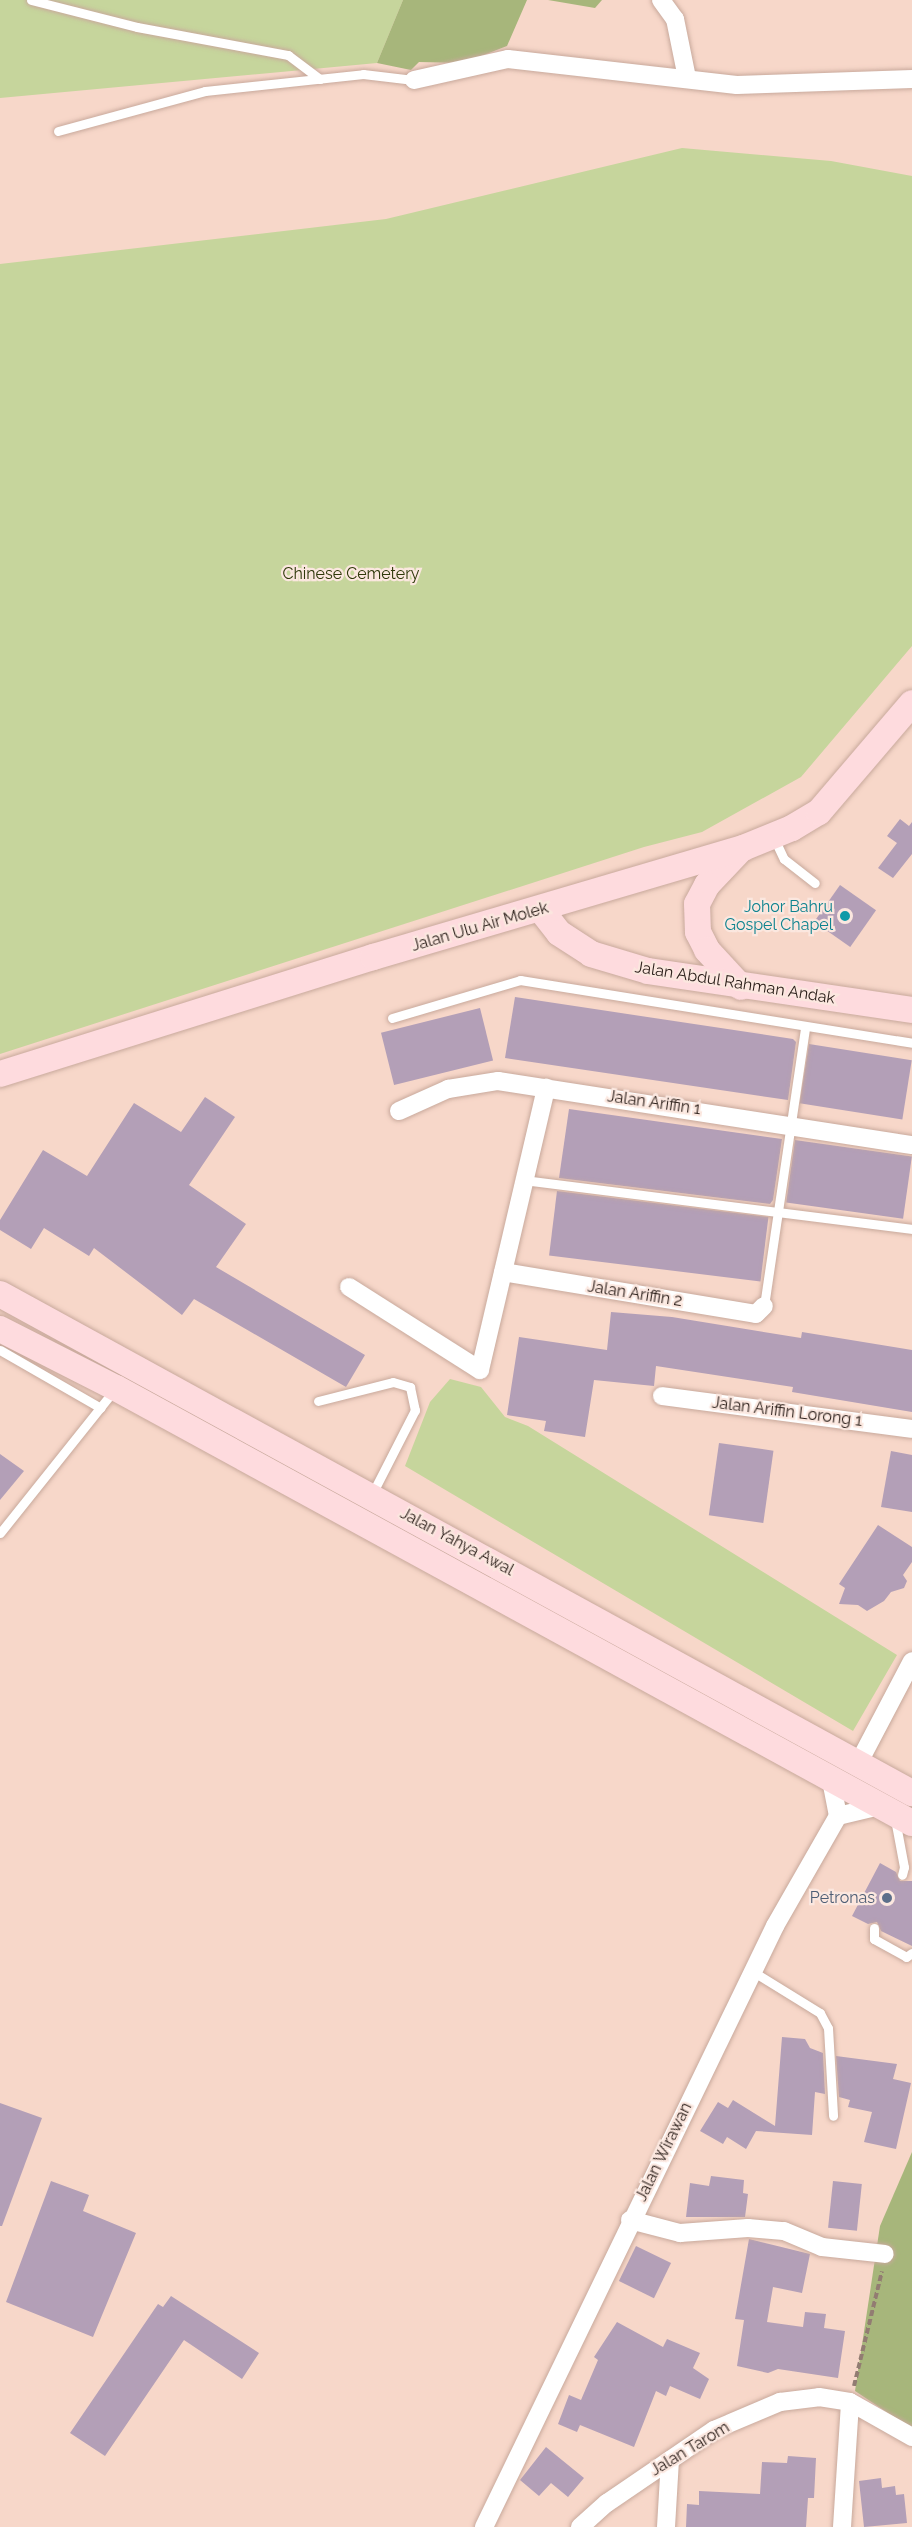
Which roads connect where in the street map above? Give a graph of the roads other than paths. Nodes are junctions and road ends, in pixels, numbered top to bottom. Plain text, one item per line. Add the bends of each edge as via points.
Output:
1 (31, 0) edge
2 (661, 0) edge
3 (687, 78) junction
4 (320, 79) junction
5 (912, 79) edge
6 (414, 80) joint
7 (58, 131) dead end
8 (912, 703) edge
9 (773, 836) junction
10 (743, 848) junction
11 (815, 883) dead end
12 (541, 910) junction
13 (741, 987) junction
14 (912, 1010) edge
15 (392, 1018) dead end
16 (804, 1027) junction
17 (912, 1043) edge
18 (0, 1073) edge
19 (546, 1088) junction
20 (399, 1111) dead end
21 (790, 1124) junction
22 (912, 1145) edge
23 (524, 1180) junction
24 (777, 1212) junction
25 (912, 1228) edge
26 (503, 1272) junction
27 (349, 1287) dead end
28 (0, 1294) edge
29 (764, 1306) joint
30 (0, 1329) edge
31 (0, 1350) edge
32 (662, 1396) dead end
33 (108, 1398) junction
34 (318, 1401) dead end
35 (912, 1428) edge
36 (371, 1495) junction
37 (0, 1533) edge
38 (912, 1661) edge
39 (858, 1764) junction
40 (831, 1779) junction
41 (912, 1793) edge
42 (895, 1814) edge
43 (838, 1815) junction
44 (906, 1871) edge
45 (874, 1928) dead end
46 (912, 1953) edge
47 (753, 1971) junction
48 (833, 2116) dead end
49 (630, 2220) junction
50 (885, 2254) road end
51 (850, 2402) junction
52 (912, 2437) edge
53 (669, 2460) junction
54 (484, 2527) edge
55 (580, 2527) edge
56 (666, 2527) edge
57 (842, 2527) edge

1 - 4 lane via 137,27 288,55
2 - 3 street via 675,20
3 - 5 street via 737,85
3 - 6 street via 614,74 508,59
4 - 6 lane via 379,74
4 - 7 lane via 206,91
8 - 9 main road, Jalan Ulu Air Molek via 819,812
9 - 10 main road, Jalan Ulu Air Molek
9 - 11 lane via 784,859
10 - 12 main road, Jalan Ulu Air Molek
10 - 13 main road via 707,885 697,904 698,932 707,950
12 - 13 main road, Jalan Abdul Rahman Andak via 559,933 600,958 648,971
12 - 18 main road, Jalan Ulu Air Molek via 373,957
13 - 14 main road, Jalan Abdul Rahman Andak
15 - 16 lane via 520,980
16 - 17 lane
16 - 21 lane
19 - 20 street, Jalan Ariffin 1 via 498,1081 448,1089
19 - 21 street, Jalan Ariffin 1
19 - 23 street
21 - 22 street, Jalan Ariffin 1
21 - 24 lane
23 - 24 lane
23 - 26 street
24 - 25 lane
24 - 29 lane
26 - 27 street via 482,1367 477,1371
26 - 29 street, Jalan Ariffin 2 via 756,1314
28 - 36 main road, Jalan Yahya Awal
30 - 33 main road, Jalan Yahya Awal
31 - 33 lane
32 - 35 street, Jalan Ariffin Lorong 1
33 - 37 lane
33 - 40 main road, Jalan Yahya Awal
34 - 36 lane via 393,1382 410,1387 415,1410
36 - 39 main road, Jalan Yahya Awal
38 - 39 street
39 - 41 main road, Jalan Yahya Awal
40 - 42 main road, Jalan Yahya Awal
40 - 43 street
42 - 43 street
42 - 44 lane
43 - 47 street, Jalan Wirawan
45 - 46 lane via 874,1939 906,1957
47 - 48 lane via 820,2013 828,2028
47 - 49 street, Jalan Wirawan
49 - 50 street via 680,2234 748,2228 784,2231 822,2247
49 - 54 street, Jalan Wirawan
51 - 52 street, Jalan Tarom
51 - 53 street, Jalan Tarom via 819,2397 780,2402 714,2430
51 - 57 street
53 - 55 street, Jalan Tarom
53 - 56 street

